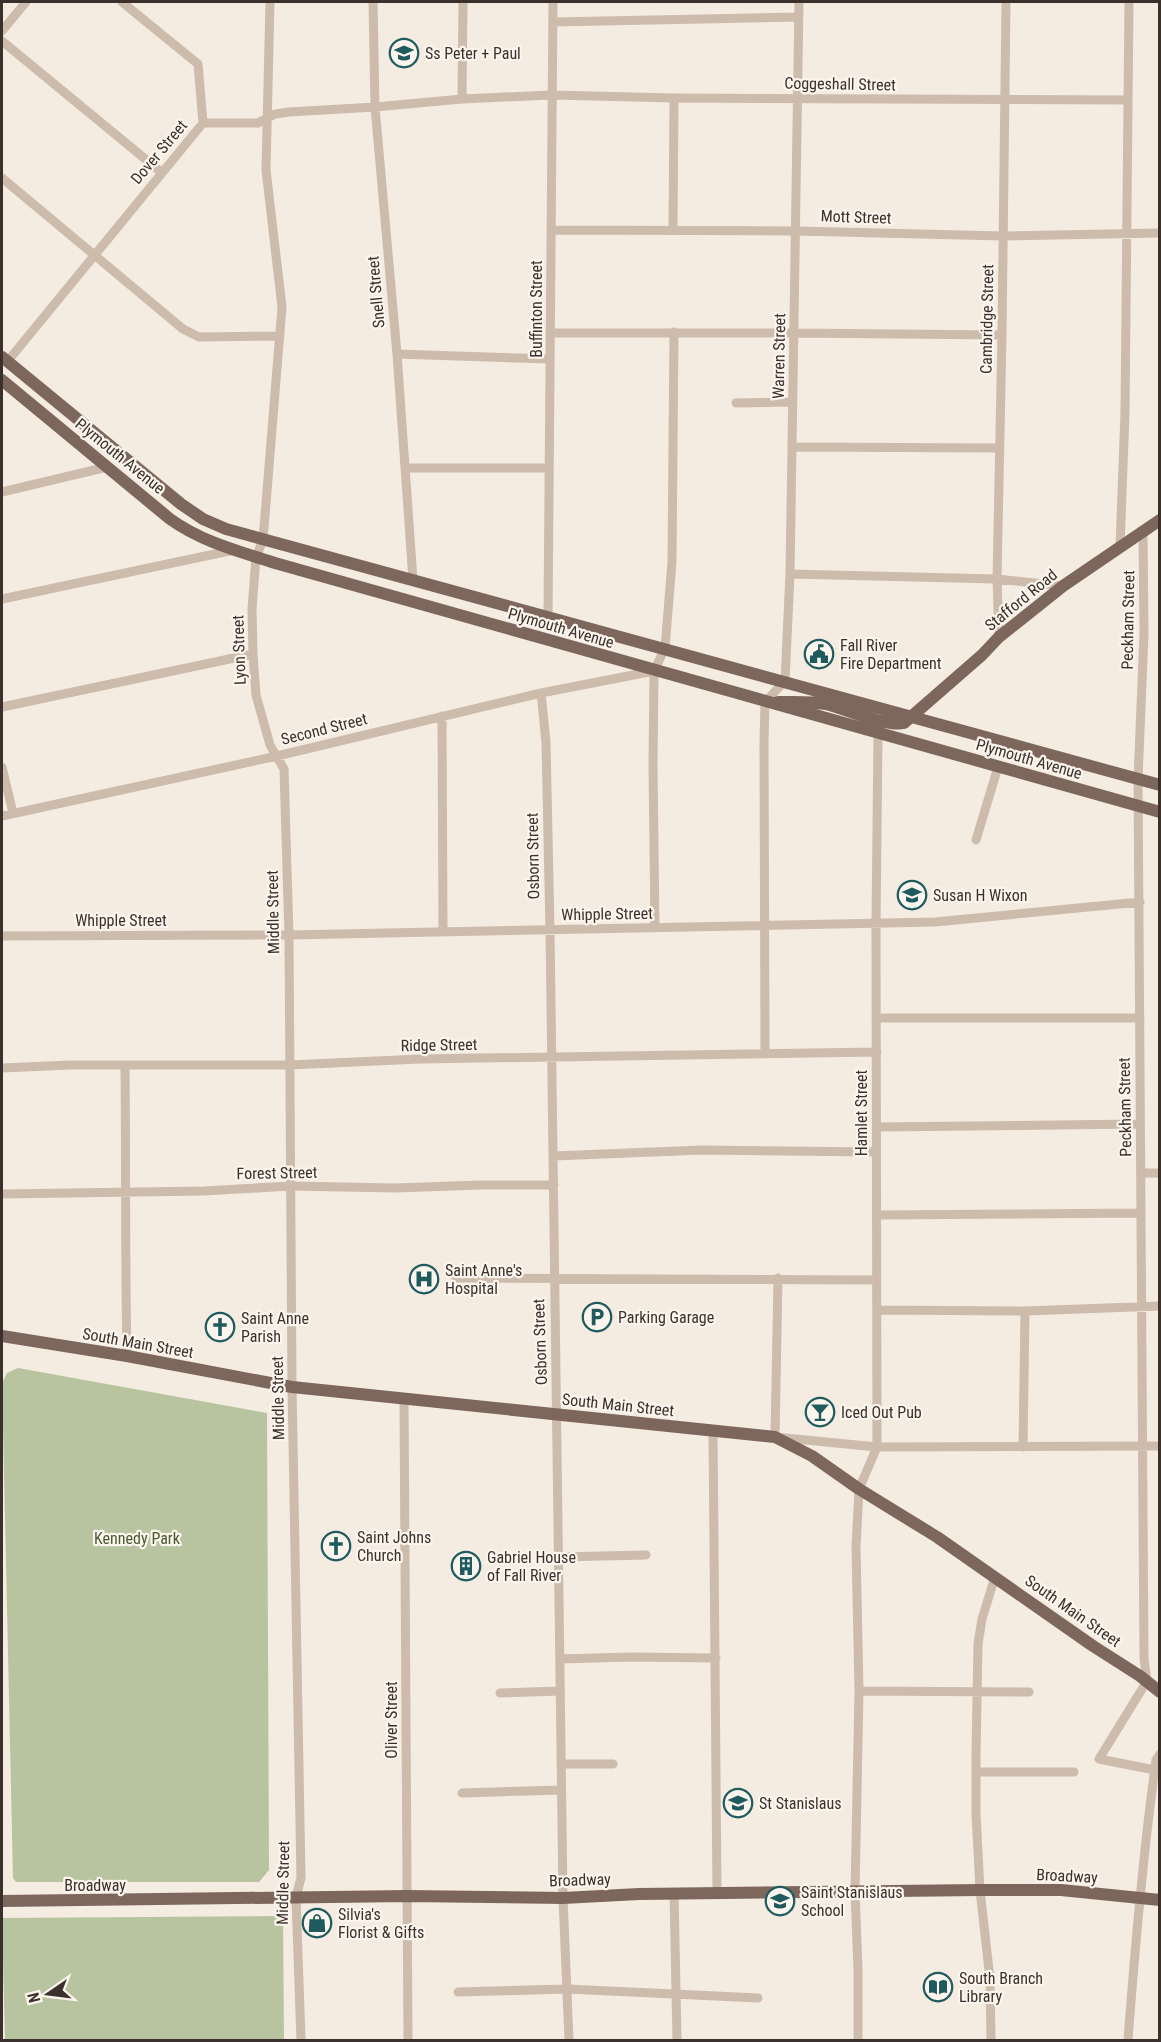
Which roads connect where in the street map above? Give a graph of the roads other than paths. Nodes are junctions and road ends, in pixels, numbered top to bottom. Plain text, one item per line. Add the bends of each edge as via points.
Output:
1 (26, 2) edge
2 (122, 2) edge
3 (270, 2) edge
4 (373, 2) edge
5 (463, 2) edge
6 (553, 2) edge
7 (799, 2) edge
8 (1006, 2) edge
9 (1129, 2) edge
10 (798, 17) junction
11 (553, 22) junction
12 (2, 31) edge
13 (2, 41) edge
14 (552, 96) junction
15 (674, 98) junction
16 (797, 98) junction
17 (462, 99) junction
18 (1004, 100) junction
19 (1127, 100) junction
20 (375, 107) junction
21 (267, 119) junction
22 (203, 123) junction
23 (162, 172) junction
24 (2, 178) edge
25 (551, 230) junction
26 (673, 230) junction
27 (796, 231) junction
28 (1126, 233) junction
29 (1160, 233) edge
30 (1003, 236) junction
31 (93, 254) junction
32 (674, 332) junction
33 (550, 333) junction
34 (794, 333) junction
35 (1002, 335) junction
36 (280, 336) junction
37 (397, 354) junction
38 (4, 359) edge
39 (550, 359) junction
40 (3, 383) edge
41 (793, 402) junction
42 (736, 403) dead end
43 (792, 447) junction
44 (1000, 448) junction
45 (106, 467) junction
46 (406, 468) junction
47 (549, 468) junction
48 (2, 492) edge
49 (1160, 520) edge
50 (1143, 532) junction
51 (264, 540) junction
52 (1120, 547) junction
53 (234, 550) junction
54 (256, 557) junction
55 (790, 574) junction
56 (997, 579) junction
57 (413, 580) junction
58 (1063, 586) junction
59 (2, 599) edge
60 (548, 617) junction
61 (999, 637) junction
62 (665, 648) junction
63 (253, 654) junction
64 (654, 671) junction
65 (785, 681) junction
66 (541, 693) junction
67 (765, 702) junction
68 (2, 707) edge
69 (911, 715) junction
70 (442, 716) junction
71 (878, 734) junction
72 (277, 756) junction
73 (2, 767) edge
74 (998, 767) junction
75 (1138, 779) junction
76 (1160, 785) edge
77 (1139, 807) junction
78 (1160, 812) edge
79 (13, 813) junction
80 (2, 816) edge
81 (976, 840) dead end
82 (1140, 902) junction
83 (876, 924) junction
84 (763, 925) junction
85 (655, 928) junction
86 (550, 930) junction
87 (443, 932) junction
88 (289, 935) junction
89 (2, 936) edge
90 (876, 1018) junction
91 (1140, 1018) junction
92 (877, 1052) junction
93 (765, 1053) junction
94 (552, 1058) junction
95 (125, 1065) junction
96 (289, 1065) junction
97 (2, 1068) edge
98 (1140, 1124) junction
99 (877, 1127) junction
100 (876, 1152) junction
101 (554, 1156) junction
102 (1141, 1173) junction
103 (1160, 1173) edge
104 (554, 1185) junction
105 (291, 1186) junction
106 (126, 1191) junction
107 (2, 1194) edge
108 (1142, 1213) junction
109 (877, 1215) junction
110 (456, 1278) dead end
111 (778, 1278) junction
112 (554, 1280) junction
113 (876, 1280) junction
114 (1141, 1306) junction
115 (1160, 1306) edge
116 (877, 1310) junction
117 (1025, 1311) junction
118 (2, 1336) edge
119 (127, 1356) junction
120 (292, 1387) junction
121 (404, 1399) junction
122 (558, 1415) junction
123 (713, 1431) junction
124 (775, 1437) junction
125 (1142, 1446) junction
126 (1160, 1446) edge
127 (877, 1447) junction
128 (1023, 1447) junction
129 (859, 1489) junction
130 (646, 1555) dead end
131 (559, 1557) junction
132 (995, 1576) junction
133 (716, 1658) junction
134 (560, 1659) junction
135 (1147, 1681) junction
136 (560, 1691) junction
137 (859, 1691) junction
138 (977, 1692) junction
139 (1029, 1692) dead end
140 (1160, 1692) edge
141 (500, 1693) dead end
142 (1160, 1754) edge
143 (561, 1764) junction
144 (613, 1764) dead end
145 (1155, 1770) junction
146 (976, 1772) junction
147 (1074, 1772) dead end
148 (561, 1790) junction
149 (462, 1792) dead end
150 (980, 1890) junction
151 (855, 1892) junction
152 (674, 1893) junction
153 (717, 1893) junction
154 (407, 1896) junction
155 (296, 1897) junction
156 (563, 1898) junction
157 (1139, 1898) junction
158 (1160, 1900) edge
159 (2, 1902) edge
160 (567, 1989) junction
161 (458, 1992) dead end
162 (676, 1995) junction
163 (758, 1998) dead end
164 (301, 2040) edge
165 (408, 2040) edge
166 (569, 2040) edge
167 (677, 2040) edge
168 (858, 2040) edge
169 (991, 2040) edge
170 (1128, 2040) edge

1 - 12 street
2 - 22 street via 198,64
3 - 21 street
4 - 20 street, Snell Street
5 - 17 street
6 - 11 street, Buffinton Street
7 - 10 street, Warren Street
8 - 18 street, Cambridge Street
9 - 19 street
10 - 11 street
10 - 16 street, Warren Street
11 - 14 street, Buffinton Street
13 - 23 street
14 - 15 street, Coggeshall Street
14 - 17 street, Dover Street
14 - 25 street, Buffinton Street
15 - 16 street, Coggeshall Street
15 - 26 street
16 - 18 street, Coggeshall Street
16 - 27 street, Warren Street
17 - 20 street, Dover Street
18 - 19 street, Coggeshall Street
18 - 30 street, Cambridge Street
19 - 28 street
20 - 21 street, Dover Street via 289,112
20 - 37 street, Snell Street
21 - 22 street, Dover Street via 258,123
21 - 36 street via 266,171 281,296
22 - 23 street, Dover Street
23 - 31 street, Dover Street
24 - 31 street
25 - 26 street, Mott Street
25 - 33 street, Buffinton Street
26 - 27 street, Mott Street
27 - 30 street, Mott Street
27 - 34 street, Warren Street
28 - 29 street, Mott Street
28 - 30 street, Mott Street
28 - 52 street
30 - 35 street, Cambridge Street
31 - 36 street via 183,329 199,337
31 - 38 street, Dover Street
32 - 33 street
32 - 34 street
32 - 62 street via 672,562
33 - 39 street, Buffinton Street
34 - 35 street
34 - 41 street, Warren Street
35 - 44 street, Cambridge Street
36 - 51 street
37 - 39 street
37 - 46 street, Snell Street
38 - 51 main road, Plymouth Avenue via 188,510 219,526
39 - 47 street, Buffinton Street
40 - 45 main road, Plymouth Avenue
41 - 42 street
41 - 43 street, Warren Street
43 - 44 street
43 - 55 street, Warren Street
44 - 56 street, Cambridge Street
45 - 48 street
45 - 53 main road, Plymouth Avenue via 178,525
46 - 47 street
46 - 57 street, Snell Street
47 - 60 street, Buffinton Street
49 - 50 main road, Stafford Road
50 - 52 main road, Stafford Road
50 - 75 street, Peckham Street via 1144,634
51 - 54 street, Lyon Street
51 - 57 main road, Plymouth Avenue
52 - 58 main road, Stafford Road
53 - 54 main road, Plymouth Avenue
53 - 59 street
54 - 63 street, Lyon Street
54 - 64 main road, Plymouth Avenue
55 - 56 street
55 - 65 street, Warren Street
56 - 58 street
56 - 61 street, Cambridge Street
57 - 60 main road, Plymouth Avenue
58 - 61 main road, Stafford Road
60 - 62 main road, Plymouth Avenue
61 - 69 main road, Stafford Road
62 - 64 street
62 - 65 main road, Plymouth Avenue
63 - 68 street
63 - 72 street, Lyon Street via 256,695 270,746
64 - 66 street, Second Street
64 - 67 main road, Plymouth Avenue
64 - 85 street
65 - 67 street
65 - 69 main road, Plymouth Avenue
66 - 70 street, Second Street
66 - 86 street, Osborn Street via 546,742
67 - 69 main road via 826,705 896,724 908,721
67 - 71 main road, Plymouth Avenue
67 - 84 street
69 - 75 main road, Plymouth Avenue
70 - 72 street, Second Street
70 - 87 street
71 - 74 main road, Plymouth Avenue
71 - 83 street, Hamlet Street
72 - 79 street, Second Street
72 - 88 street, Middle Street via 284,769
73 - 79 street
74 - 77 main road, Plymouth Avenue
74 - 81 street
75 - 76 main road, Plymouth Avenue
75 - 77 street, Peckham Street
77 - 78 main road, Plymouth Avenue
77 - 82 street, Peckham Street
79 - 80 street, Second Street
82 - 83 street, Whipple Street
82 - 91 street, Peckham Street
83 - 84 street, Whipple Street
83 - 90 street, Hamlet Street
84 - 85 street, Whipple Street
84 - 93 street
85 - 86 street, Whipple Street
86 - 87 street, Whipple Street
86 - 94 street, Osborn Street
87 - 88 street, Whipple Street
88 - 89 street, Whipple Street
88 - 96 street, Middle Street
90 - 91 street
90 - 92 street, Hamlet Street
91 - 98 street, Peckham Street
92 - 93 street, Ridge Street
92 - 99 street, Hamlet Street
93 - 94 street, Ridge Street
94 - 96 street, Ridge Street
94 - 101 street, Osborn Street
95 - 96 street, Ridge Street
95 - 97 street, Ridge Street
95 - 106 street
96 - 105 street, Middle Street
98 - 99 street
98 - 102 street, Peckham Street
99 - 100 street, Hamlet Street
100 - 101 street via 702,1150
100 - 109 street, Hamlet Street
101 - 104 street, Osborn Street
102 - 103 street
102 - 108 street, Peckham Street
104 - 105 street, Forest Street
104 - 112 street, Osborn Street
105 - 106 street, Forest Street
105 - 120 street, Middle Street
106 - 107 street, Forest Street
106 - 119 street
108 - 109 street
108 - 114 street, Peckham Street
109 - 113 street, Hamlet Street
110 - 112 street
111 - 112 street
111 - 113 street
111 - 124 street
112 - 122 street, Osborn Street
113 - 116 street, Hamlet Street
114 - 115 street
114 - 117 street
114 - 125 street, Peckham Street
116 - 117 street
116 - 127 street, Hamlet Street
117 - 128 street
118 - 119 main road, South Main Street
119 - 120 main road, South Main Street
120 - 121 main road, South Main Street
120 - 155 street, Middle Street via 301,1878
121 - 122 main road, South Main Street
121 - 154 street, Oliver Street
122 - 123 main road, South Main Street
122 - 131 street, Osborn Street
123 - 124 main road, South Main Street
123 - 133 street
124 - 127 street
124 - 129 main road, South Main Street via 812,1456
125 - 126 street
125 - 128 street
125 - 135 street, Peckham Street
127 - 128 street
127 - 129 street, Hamlet Street
129 - 132 main road, South Main Street
129 - 137 street
130 - 131 street
131 - 134 street, Osborn Street
132 - 135 main road, South Main Street
132 - 138 street via 978,1644
133 - 134 street
133 - 153 street
134 - 136 street, Osborn Street
135 - 140 main road, South Main Street
135 - 145 street via 1099,1759
136 - 141 street
136 - 143 street, Osborn Street
137 - 138 street
137 - 151 street
138 - 139 street
138 - 146 street
142 - 145 street
143 - 144 street
143 - 148 street, Osborn Street
145 - 157 street
146 - 147 street
146 - 150 street
148 - 149 street
148 - 156 street, Osborn Street
150 - 151 main road, Broadway
150 - 157 main road, Broadway via 1060,1890
150 - 169 street via 990,1979
151 - 153 main road, Broadway
151 - 168 street
152 - 153 main road, Broadway
152 - 156 main road, Broadway
152 - 162 street
154 - 155 main road, Broadway
154 - 156 main road, Broadway
154 - 165 street, Oliver Street
155 - 159 main road, Broadway
155 - 164 street, Middle Street
156 - 160 street, Osborn Street
157 - 158 main road, Broadway
157 - 170 street
160 - 161 street
160 - 162 street
160 - 166 street, Osborn Street
162 - 163 street
162 - 167 street

